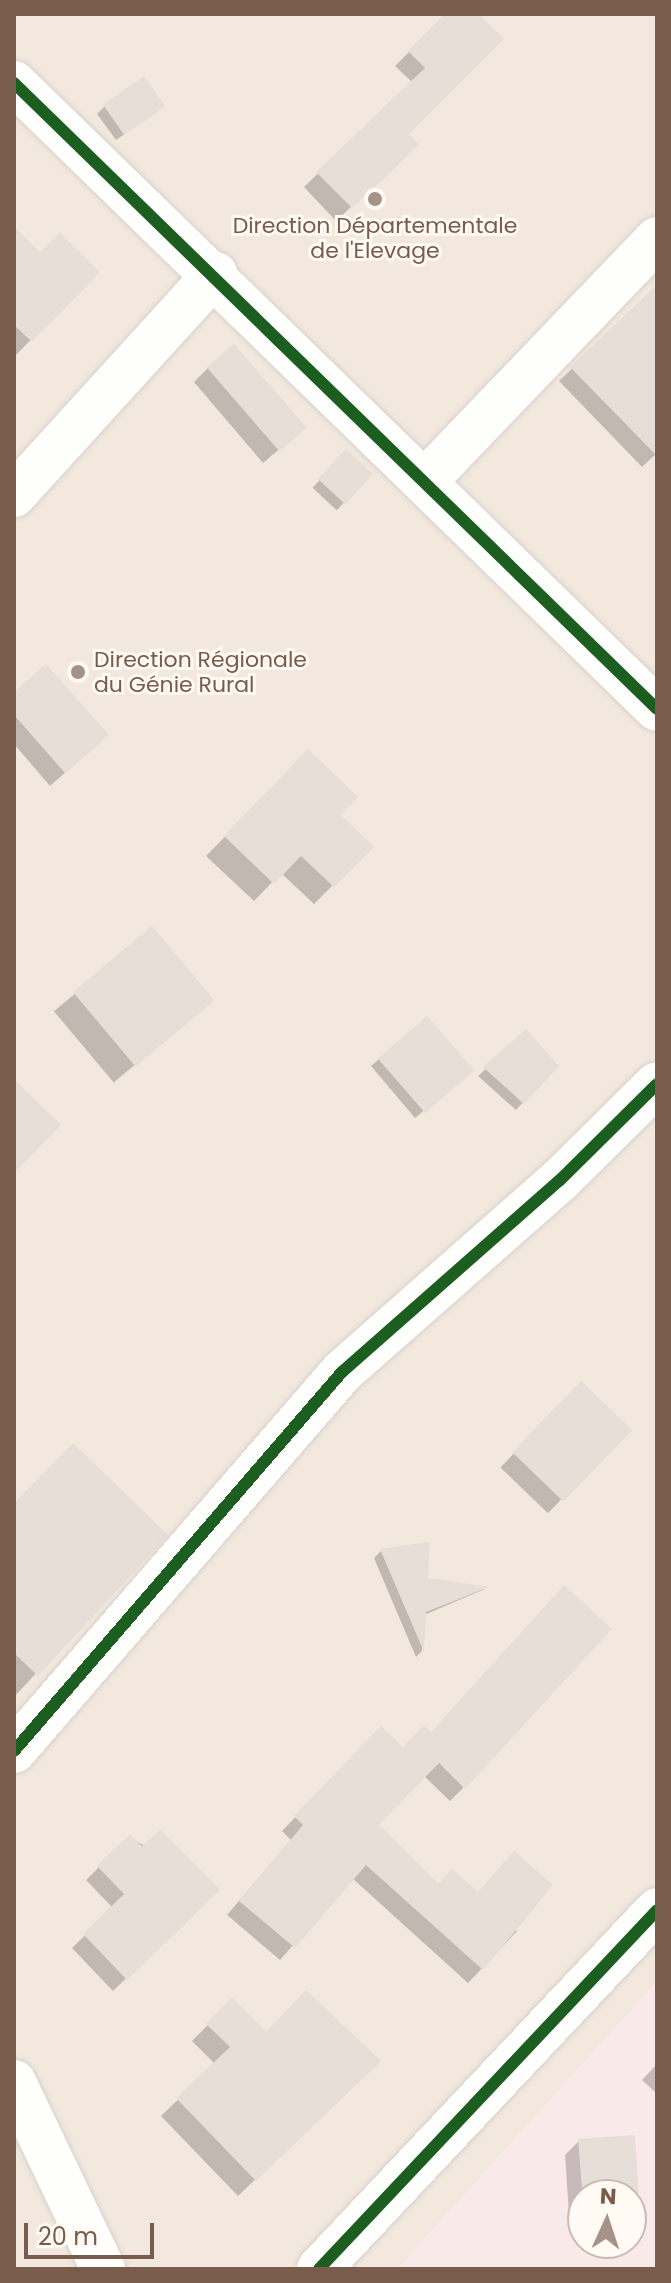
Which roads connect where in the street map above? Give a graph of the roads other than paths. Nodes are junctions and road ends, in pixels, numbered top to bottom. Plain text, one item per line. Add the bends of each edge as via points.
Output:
1 (14, 83) edge
2 (657, 239) edge
3 (215, 274) junction
4 (425, 481) junction
5 (14, 495) edge
6 (657, 709) edge
7 (657, 1084) edge
8 (14, 1751) edge
9 (657, 1910) edge
10 (14, 2082) edge
11 (103, 2269) edge
12 (319, 2269) edge

1 - 3 street
2 - 4 street
3 - 4 street
3 - 5 street
4 - 6 street
7 - 8 street via 560,1180 342,1372
9 - 12 street
10 - 11 street

